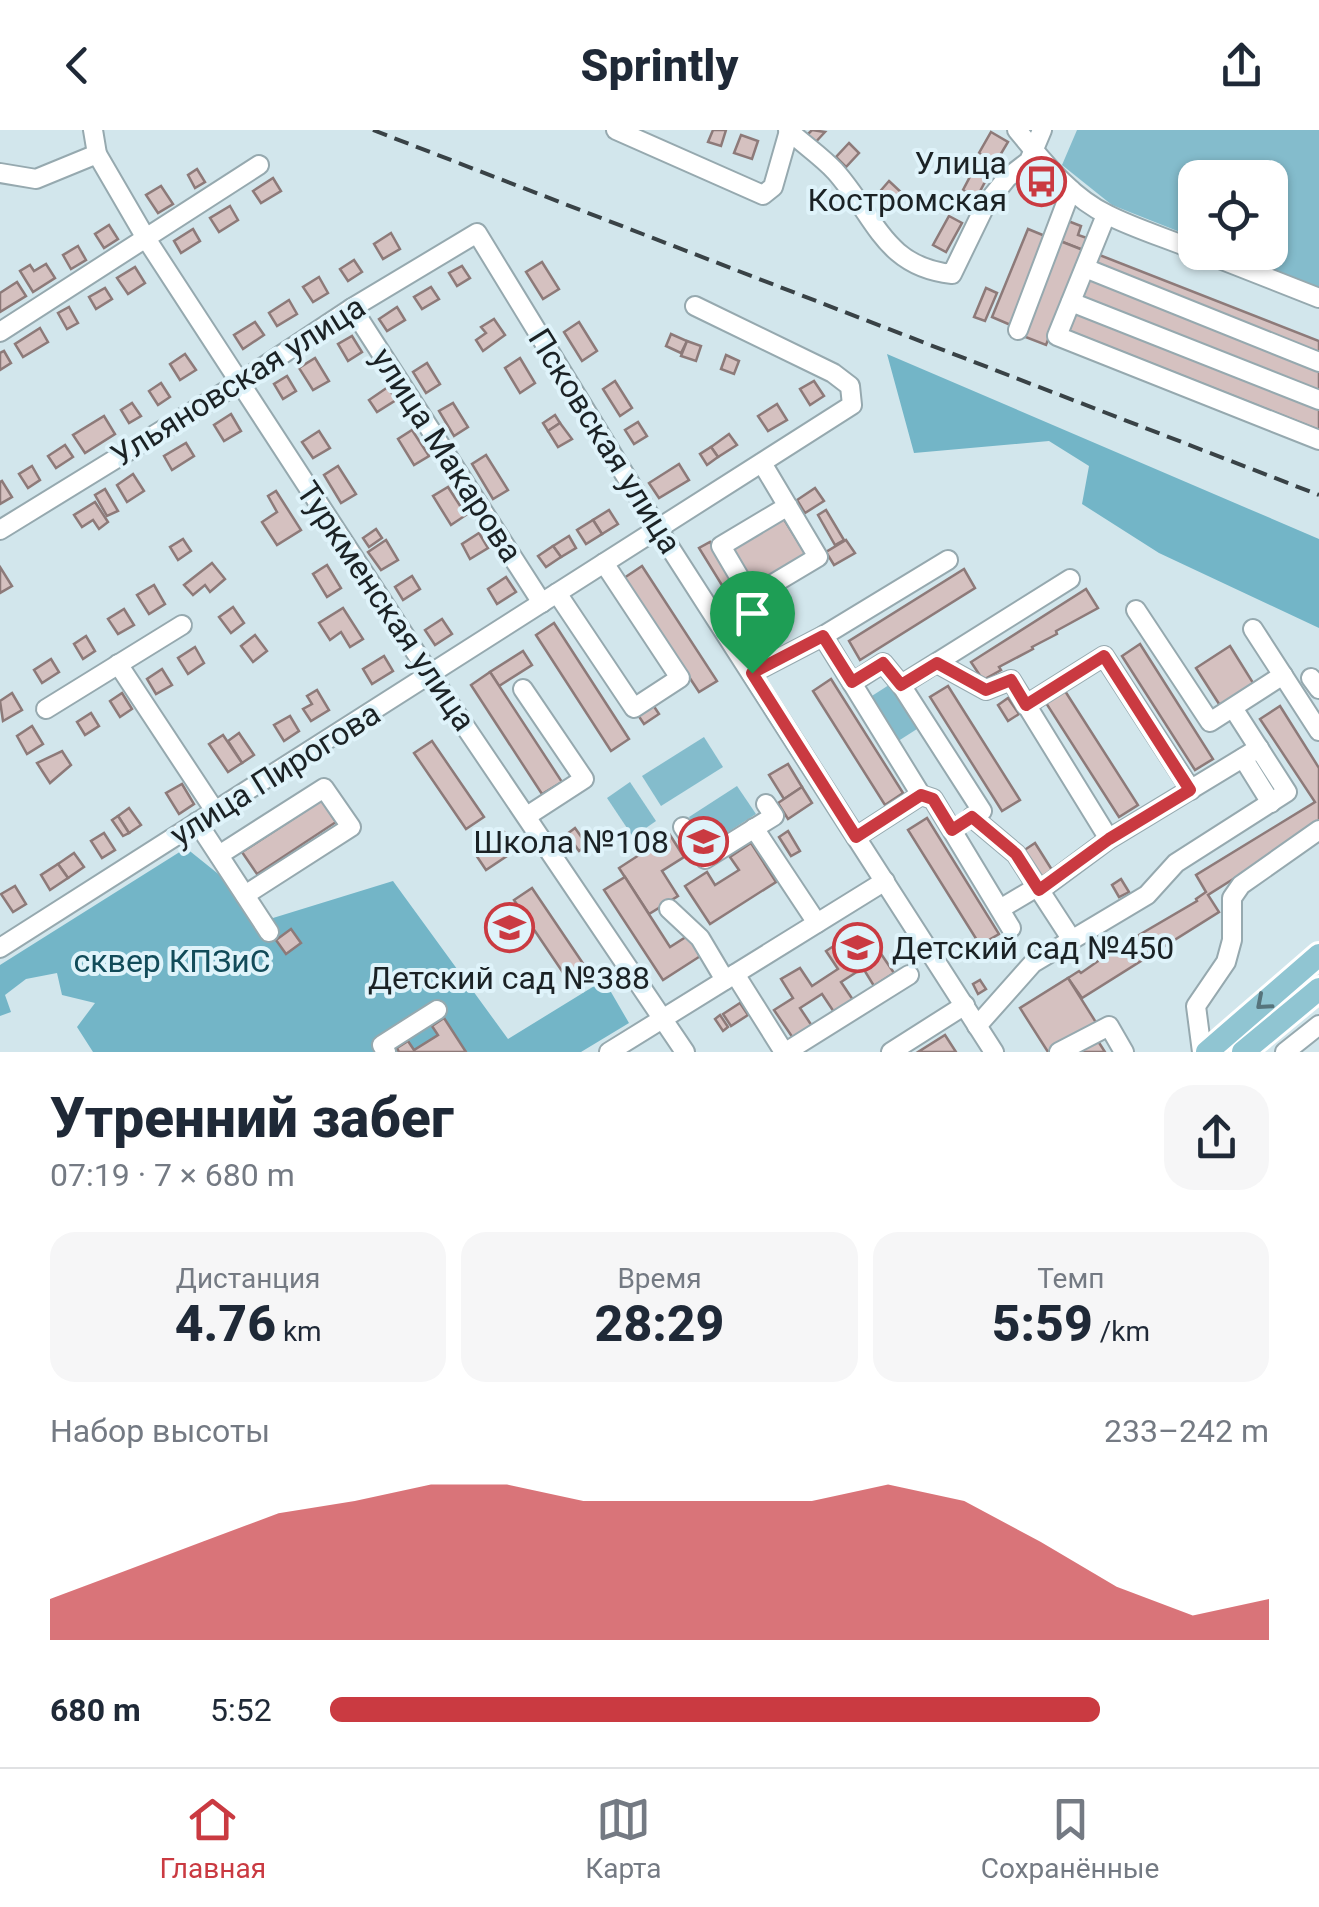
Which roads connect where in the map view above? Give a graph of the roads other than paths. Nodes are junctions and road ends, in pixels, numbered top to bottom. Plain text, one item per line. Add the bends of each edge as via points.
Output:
1 (93, 130) edge
2 (616, 130) edge
3 (1017, 130) edge
4 (1042, 130) edge
5 (789, 131) edge
6 (1032, 148) junction
7 (98, 154) junction
8 (259, 164) dead end
9 (0, 173) edge
10 (1071, 190) junction
11 (1106, 215) junction
12 (478, 233) joint
13 (147, 240) junction
14 (1178, 243) edge
15 (1085, 268) junction
16 (1248, 270) edge
17 (1319, 298) edge
18 (1071, 302) junction
19 (695, 306) dead end
20 (352, 308) junction
21 (1018, 330) dead end
22 (0, 332) edge
23 (1319, 362) edge
24 (239, 383) junction
25 (1319, 400) edge
26 (1319, 440) edge
27 (762, 462) junction
28 (788, 506) junction
29 (658, 529) junction
30 (0, 530) edge
31 (948, 560) dead end
32 (604, 563) junction
33 (1070, 579) dead end
34 (549, 598) junction
35 (1136, 610) dead end
36 (182, 625) dead end
37 (1253, 628) dead end
38 (823, 636) junction
39 (937, 663) junction
40 (118, 664) junction
41 (752, 673) junction
42 (1282, 675) junction
43 (431, 676) junction
44 (852, 682) junction
45 (901, 685) junction
46 (523, 689) dead end
47 (1026, 705) junction
48 (1233, 708) junction
49 (46, 709) dead end
50 (1319, 731) edge
51 (1251, 753) junction
52 (1190, 790) junction
53 (921, 795) junction
54 (766, 804) dead end
55 (215, 811) junction
56 (527, 816) junction
57 (972, 817) junction
58 (198, 822) junction
59 (683, 827) dead end
60 (754, 828) junction
61 (952, 830) junction
62 (1319, 830) edge
63 (856, 837) junction
64 (1109, 839) junction
65 (220, 856) junction
66 (884, 881) junction
67 (1038, 889) junction
68 (245, 895) junction
69 (669, 909) dead end
70 (1000, 909) junction
71 (817, 923) junction
72 (1011, 928) dead end
73 (268, 932) dead end
74 (1072, 940) junction
75 (2, 941) edge
76 (1319, 955) edge
77 (909, 975) dead end
78 (730, 977) junction
79 (1319, 989) edge
80 (965, 1006) junction
81 (437, 1010) dead end
82 (663, 1018) junction
83 (1319, 1025) edge
84 (977, 1026) junction
85 (386, 1052) edge
86 (609, 1052) edge
87 (685, 1052) edge
88 (785, 1052) edge
89 (891, 1052) edge
90 (994, 1052) edge
91 (1059, 1052) edge
92 (1124, 1052) edge
93 (1204, 1052) edge
94 (1244, 1052) edge
95 (1285, 1052) edge

1 - 7 street, Туркменская улица
2 - 5 street via 764,195 773,187
3 - 6 street
4 - 6 street
5 - 6 street via 834,170 898,254 926,271 952,274 986,204 1024,167
6 - 10 street
7 - 9 street via 36,179
7 - 13 street, Туркменская улица
8 - 13 street
10 - 11 street
10 - 21 street
11 - 14 street
11 - 15 street
12 - 20 street, Ульяновская улица
12 - 29 street, Псковская улица
13 - 22 street
13 - 24 street, Туркменская улица
15 - 18 street
15 - 23 street
16 - 17 street
18 - 25 street
18 - 26 street via 1057,336
19 - 27 street, улица Пирогова via 850,386 852,406
20 - 24 street, Ульяновская улица
20 - 34 street, улица Макарова
24 - 30 street, Ульяновская улица
24 - 43 street, Туркменская улица
27 - 28 street
27 - 29 street, улица Пирогова
28 - 28 street via 818,557 751,597 720,546
29 - 32 street, улица Пирогова
29 - 41 street, Псковская улица
31 - 38 street
32 - 34 street, улица Пирогова
32 - 34 street, улица Макарова via 680,678 634,708
33 - 39 street
34 - 43 street, улица Пирогова
35 - 48 street via 1210,722
36 - 40 street
37 - 42 street
38 - 41 street
38 - 44 street
39 - 45 street
39 - 47 street via 986,690 1011,680
40 - 49 street
40 - 55 street
41 - 63 street, Псковская улица
42 - 48 street
42 - 50 street
43 - 55 street, улица Пирогова
43 - 56 street, Туркменская улица
44 - 45 street via 883,663
44 - 53 street
45 - 57 street via 982,811
46 - 56 street via 584,779
47 - 52 street via 1104,656
47 - 64 street
48 - 51 street
51 - 52 street
51 - 74 street via 1287,792 1176,863 1147,895
52 - 64 street
53 - 61 street via 933,799
53 - 63 street
54 - 60 street via 774,816
55 - 58 street, улица Пирогова
56 - 82 street, Туркменская улица
57 - 61 street
57 - 67 street via 1016,854
58 - 65 street
58 - 75 street, улица Пирогова
59 - 60 street via 705,859
60 - 71 street
61 - 70 street
62 - 93 street via 1240,884 1232,898 1226,962 1196,1006
63 - 66 street, Псковская улица
64 - 67 street
65 - 68 street
65 - 68 street via 324,788 351,827
66 - 71 street
66 - 80 street, Псковская улица
67 - 70 street
67 - 74 street
68 - 73 street
69 - 78 street
70 - 72 street
71 - 78 street
74 - 84 street via 1034,964
76 -> 93 main road
77 - 88 street
78 - 82 street
78 - 88 street
79 - 94 main road
80 - 84 street, Псковская улица
80 - 89 street
81 - 85 street via 382,1045
82 - 86 street
82 - 87 street, Туркменская улица
83 - 95 street
84 - 90 street, Псковская улица
91 - 92 street via 1109,1026

